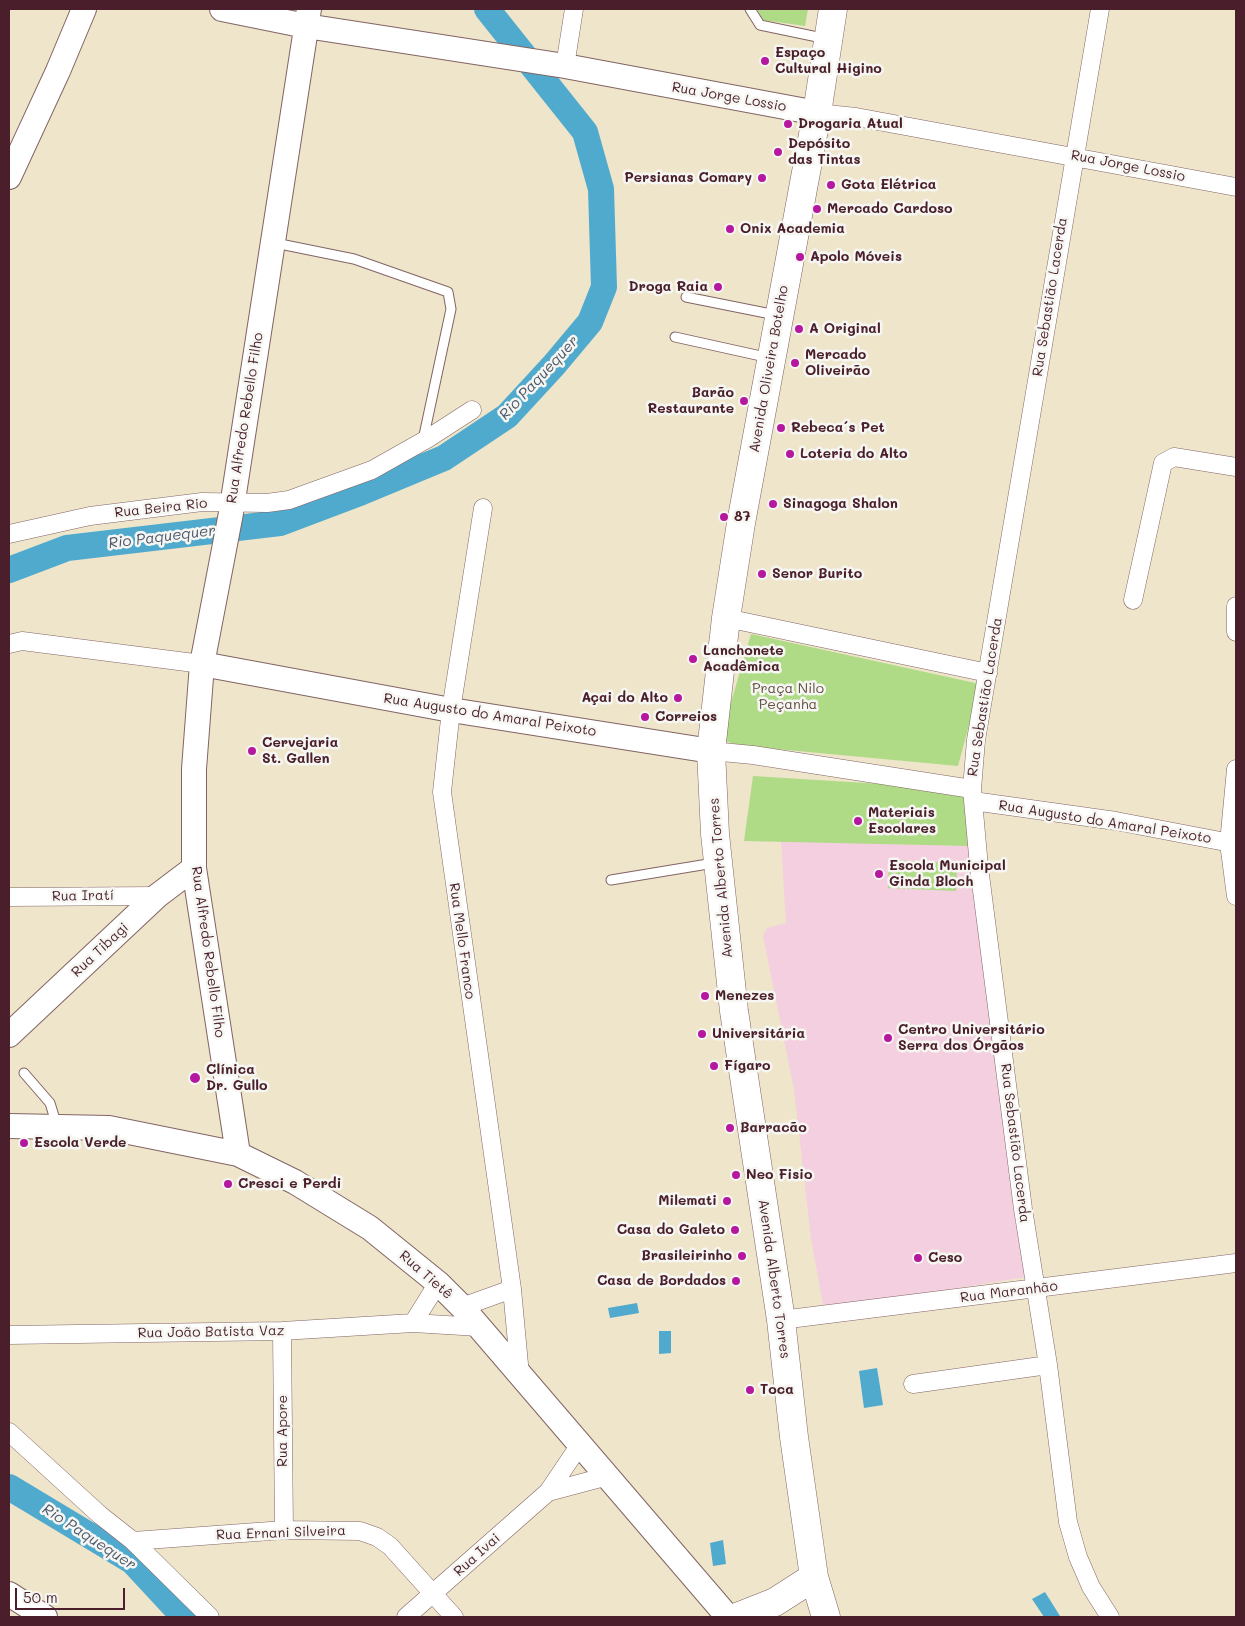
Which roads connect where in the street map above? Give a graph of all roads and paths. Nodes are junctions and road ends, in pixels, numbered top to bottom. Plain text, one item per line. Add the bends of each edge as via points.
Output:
1 (84, 9) edge
2 (222, 9) edge
3 (574, 9) edge
4 (750, 9) edge
5 (833, 9) edge
6 (1100, 9) edge
7 (308, 17) edge
8 (828, 39) junction
9 (558, 65) junction
10 (817, 113) junction
11 (1074, 156) junction
12 (9, 177) edge
13 (1236, 187) edge
14 (272, 242) junction
15 (686, 297) dead end
16 (778, 316) junction
17 (675, 338) dead end
18 (770, 358) junction
19 (472, 410) dead end
20 (422, 442) junction
21 (1236, 467) edge
22 (231, 508) junction
23 (483, 508) dead end
24 (9, 534) edge
25 (1133, 600) dead end
26 (1236, 606) edge
27 (726, 618) junction
28 (1236, 632) edge
29 (9, 644) edge
30 (202, 664) junction
31 (988, 673) junction
32 (451, 710) junction
33 (712, 741) junction
34 (1236, 768) edge
35 (972, 795) junction
36 (1232, 843) edge
37 (718, 863) junction
38 (194, 868) junction
39 (611, 880) dead end
40 (157, 896) junction
41 (1236, 896) edge
42 (9, 897) edge
43 (9, 1036) edge
44 (24, 1073) dead end
45 (9, 1126) edge
46 (58, 1126) junction
47 (238, 1154) junction
48 (1236, 1264) edge
49 (438, 1283) junction
50 (512, 1289) junction
51 (1034, 1289) junction
52 (462, 1307) junction
53 (781, 1320) junction
54 (413, 1323) junction
55 (479, 1327) junction
56 (282, 1331) junction
57 (9, 1335) edge
58 (1048, 1365) junction
59 (520, 1375) junction
60 (913, 1384) dead end
61 (9, 1432) edge
62 (579, 1446) junction
63 (608, 1476) junction
64 (548, 1492) junction
65 (284, 1530) junction
66 (133, 1541) junction
67 (814, 1577) junction
68 (9, 1594) edge
69 (434, 1594) junction
70 (45, 1617) edge
71 (210, 1617) edge
72 (406, 1617) edge
73 (454, 1617) edge
74 (728, 1617) edge
75 (737, 1617) edge
76 (826, 1617) edge
77 (1110, 1617) edge

1 - 12 main road
2 - 7 main road, Rua Jorge Lossio
3 - 9 street
4 - 8 lane via 760,25
5 - 8 main road, Avenida Oliveira Botelho
6 - 11 street, Rua Sebastião Lacerda
7 - 9 main road, Rua Jorge Lossio via 495,57
7 - 14 main road, Rua Alfredo Rebello Filho
8 - 10 main road, Avenida Oliveira Botelho
9 - 10 main road, Rua Jorge Lossio
10 - 11 street, Rua Jorge Lossio
10 - 16 main road, Avenida Oliveira Botelho
11 - 13 street, Rua Jorge Lossio
11 - 31 street, Rua Sebastião Lacerda
14 - 20 lane via 354,259 448,292 451,309
14 - 22 main road, Rua Alfredo Rebello Filho
15 - 16 lane
16 - 18 main road, Avenida Oliveira Botelho
17 - 18 lane
18 - 27 main road, Avenida Oliveira Botelho
19 - 20 street, Rua Beira Rio
20 - 22 street, Rua Beira Rio via 372,470 289,500
21 - 25 street via 1174,457 1163,463
22 - 24 street, Rua Beira Rio via 202,502 90,516
22 - 30 main road, Rua Alfredo Rebello Filho
23 - 32 street, Rua Mello Franco
26 - 28 street
27 - 31 street
27 - 33 main road, Avenida Oliveira Botelho
29 - 30 street, Rua Augusto do Amaral Peixoto via 22,642
30 - 32 main road, Rua Augusto do Amaral Peixoto
30 - 38 main road, Rua Alfredo Rebello Filho via 194,769
31 - 35 street, Rua Sebastião Lacerda via 976,740
32 - 33 main road, Rua Augusto do Amaral Peixoto
32 - 50 street, Rua Mello Franco via 442,792
33 - 35 street, Rua Augusto do Amaral Peixoto via 762,756
33 - 37 main road, Avenida Alberto Torres
34 - 36 street
35 - 36 street, Rua Augusto do Amaral Peixoto
35 - 51 street, Rua Sebastião Lacerda
36 - 41 street
37 - 39 lane
37 - 53 main road, Avenida Alberto Torres via 734,1011
38 - 40 main road, Rua Tibagi
38 - 47 main road, Rua Alfredo Rebello Filho
40 - 42 street, Rua Iratí
40 - 43 main road, Rua Tibagi
44 - 46 lane via 50,1103
45 - 46 main road, Rua Tietê
46 - 47 main road, Rua Tietê via 109,1128
47 - 49 main road, Rua Tietê via 295,1182 370,1228
48 - 51 street, Rua Maranhão
49 - 52 main road, Rua Tietê
49 - 54 street
50 - 52 street
50 - 59 street, Rua Mello Franco
51 - 53 street, Rua Maranhão
51 - 58 street, Rua Sebastião Lacerda
52 - 55 main road, Rua Tietê
53 - 67 main road, Avenida Alberto Torres
54 - 55 street, Rua João Batista Vaz
54 - 56 street, Rua João Batista Vaz
55 - 59 main road, Rua Tietê
56 - 57 street, Rua João Batista Vaz
56 - 65 street, Rua Apore
58 - 60 street
58 - 77 street, Rua Sebastião Lacerda via 1068,1522 1091,1587
59 - 62 main road, Rua Tietê
61 - 66 street
62 - 63 main road, Rua Tietê
62 - 64 street, Rua Ivai
63 - 64 street, Rua Ivai
63 - 74 main road, Rua Tietê
64 - 69 street, Rua Ivai
65 - 66 street, Rua Ernani Silveira
65 - 69 street, Rua Ernani Silveira via 360,1531 377,1537 390,1546
66 - 71 street
67 - 75 main road via 775,1602
67 - 76 main road, Avenida Alberto Torres
68 - 70 main road
69 - 72 street, Rua Ivai
69 - 73 street, Rua Ernani Silveira

